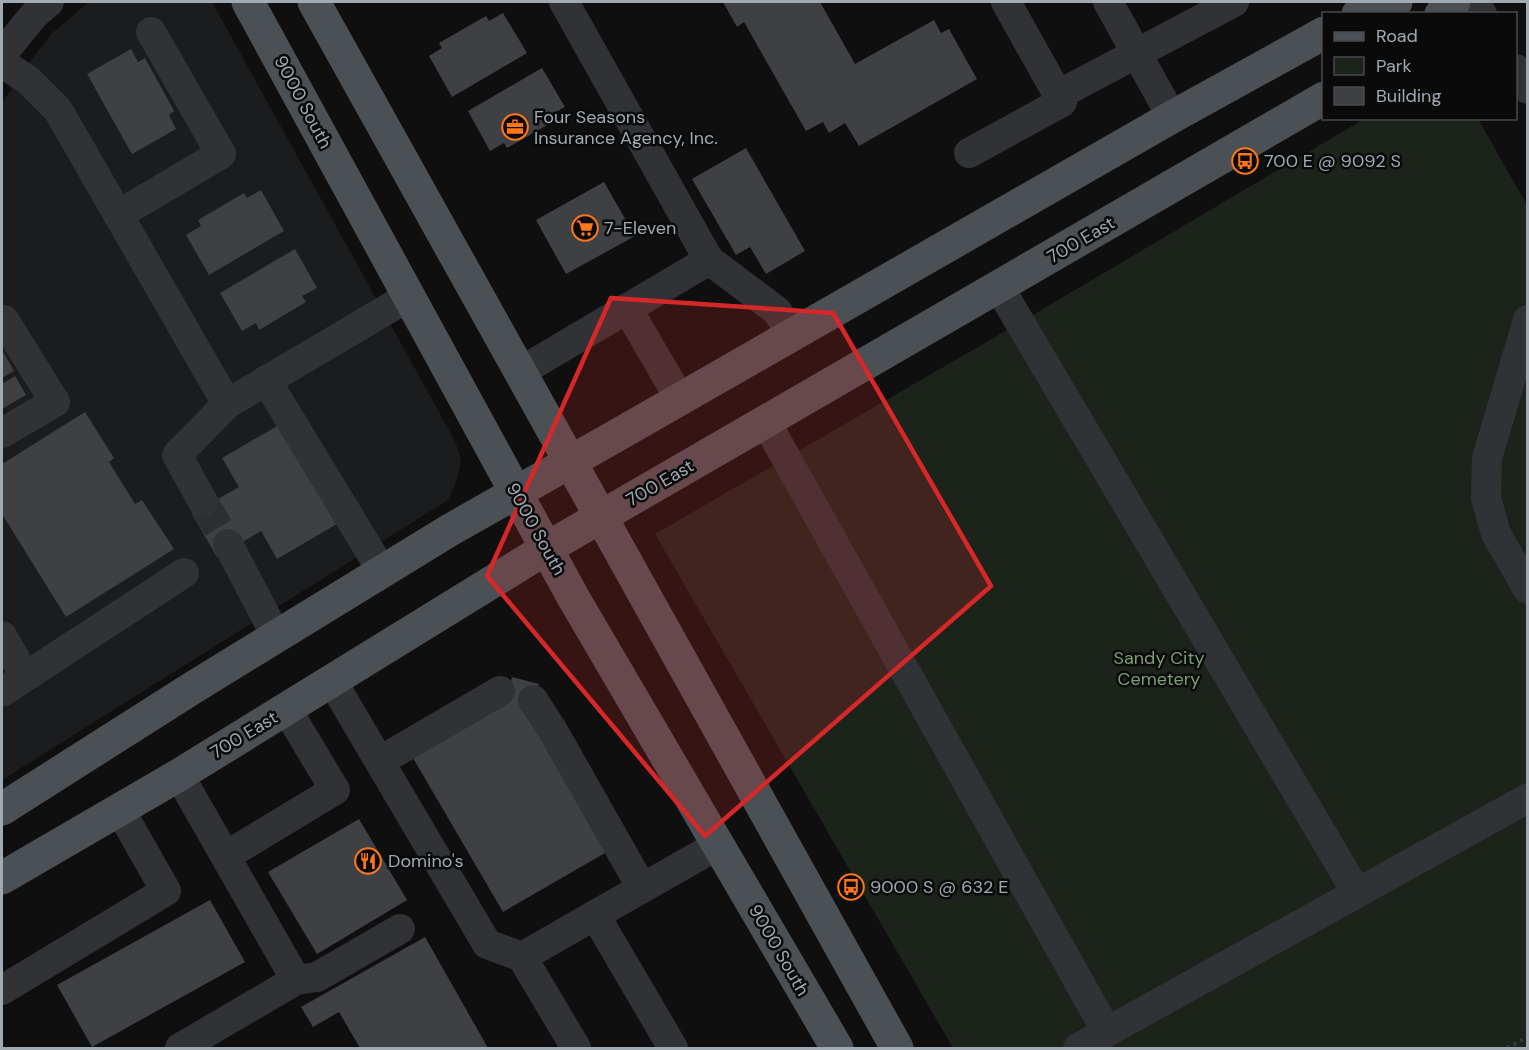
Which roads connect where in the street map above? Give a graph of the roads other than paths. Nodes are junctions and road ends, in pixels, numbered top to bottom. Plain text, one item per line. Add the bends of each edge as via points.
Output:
1 (49, 2) edge
2 (248, 2) edge
3 (314, 2) edge
4 (564, 2) edge
5 (1006, 2) edge
6 (1108, 2) edge
7 (1234, 2) edge
8 (151, 32) dead end
9 (1322, 34) edge
10 (1136, 52) junction
11 (2, 54) edge
12 (2, 63) edge
13 (1517, 72) edge
14 (1527, 88) edge
15 (1058, 95) junction
16 (1322, 99) edge
17 (1172, 117) junction
18 (969, 153) dead end
19 (118, 215) junction
20 (709, 260) junction
21 (999, 287) junction
22 (408, 297) junction
23 (627, 308) junction
24 (2, 321) edge
25 (792, 334) junction
26 (1526, 334) edge
27 (520, 372) junction
28 (266, 380) junction
29 (680, 399) junction
30 (228, 404) junction
31 (766, 422) junction
32 (2, 433) edge
33 (571, 462) junction
34 (516, 492) junction
35 (203, 502) tunnel mouth
36 (601, 516) junction
37 (228, 544) tunnel mouth
38 (547, 548) junction
39 (382, 571) junction
40 (184, 573) dead end
41 (1527, 590) edge
42 (2, 636) edge
43 (276, 636) junction
44 (332, 681) junction
45 (13, 684) edge
46 (500, 691) dead end
47 (533, 700) dead end
48 (287, 710) junction
49 (380, 761) junction
50 (179, 775) junction
51 (1527, 798) edge
52 (2, 809) edge
53 (120, 810) junction
54 (718, 845) junction
55 (226, 856) junction
56 (2, 878) edge
57 (642, 888) junction
58 (1357, 893) junction
59 (595, 915) junction
60 (400, 929) dead end
61 (522, 957) junction
62 (296, 980) junction
63 (2, 990) edge
64 (1107, 1032) junction
65 (180, 1048) edge
66 (576, 1048) edge
67 (673, 1048) edge
68 (837, 1048) edge
69 (897, 1048) edge
70 (1078, 1048) edge

1 - 11 street
2 - 22 main road, 9000 South
3 - 27 main road
4 - 20 street
5 - 15 street
6 - 10 street
7 - 10 street
8 - 19 street via 221,154
9 - 17 main road
10 - 15 street
10 - 17 street
12 - 19 street via 28,80 58,110
13 - 14 street
15 - 18 street via 1062,102
16 - 21 main road, 700 East
17 - 25 main road
19 - 30 street
20 - 23 street
20 - 25 street via 777,311
21 - 31 main road, 700 East
21 - 58 street
22 - 28 street
22 - 34 main road, 9000 South
23 - 27 street
23 - 29 street
24 - 32 street via 55,402
25 - 29 main road
26 - 41 street via 1487,458 1486,498 1497,534
27 - 33 main road
28 - 30 street
28 - 39 street
29 - 33 main road
30 - 35 street via 177,455
31 - 36 main road, 700 East
31 - 64 street
33 - 34 main road
33 - 36 main road
34 - 38 main road, 9000 South
34 - 39 main road
36 - 38 main road, 700 East
36 - 69 main road
37 - 43 street
38 - 44 main road, 700 East
38 - 54 main road, 9000 South
39 - 43 main road
40 - 45 street
42 - 45 street
43 - 52 main road
44 - 48 main road, 700 East
44 - 49 street
46 - 49 street
47 - 57 street
48 - 50 main road, 700 East
48 - 55 street via 334,790
49 - 61 street via 487,944
50 - 53 main road, 700 East
50 - 55 street
51 - 58 street
53 - 56 main road, 700 East
53 - 63 street via 166,891
54 - 57 street
54 - 68 main road, 9000 South
55 - 62 street
57 - 59 street
58 - 64 street
59 - 61 street
59 - 67 street
60 - 62 street via 317,976
61 - 66 street
62 - 65 street
64 - 70 street

